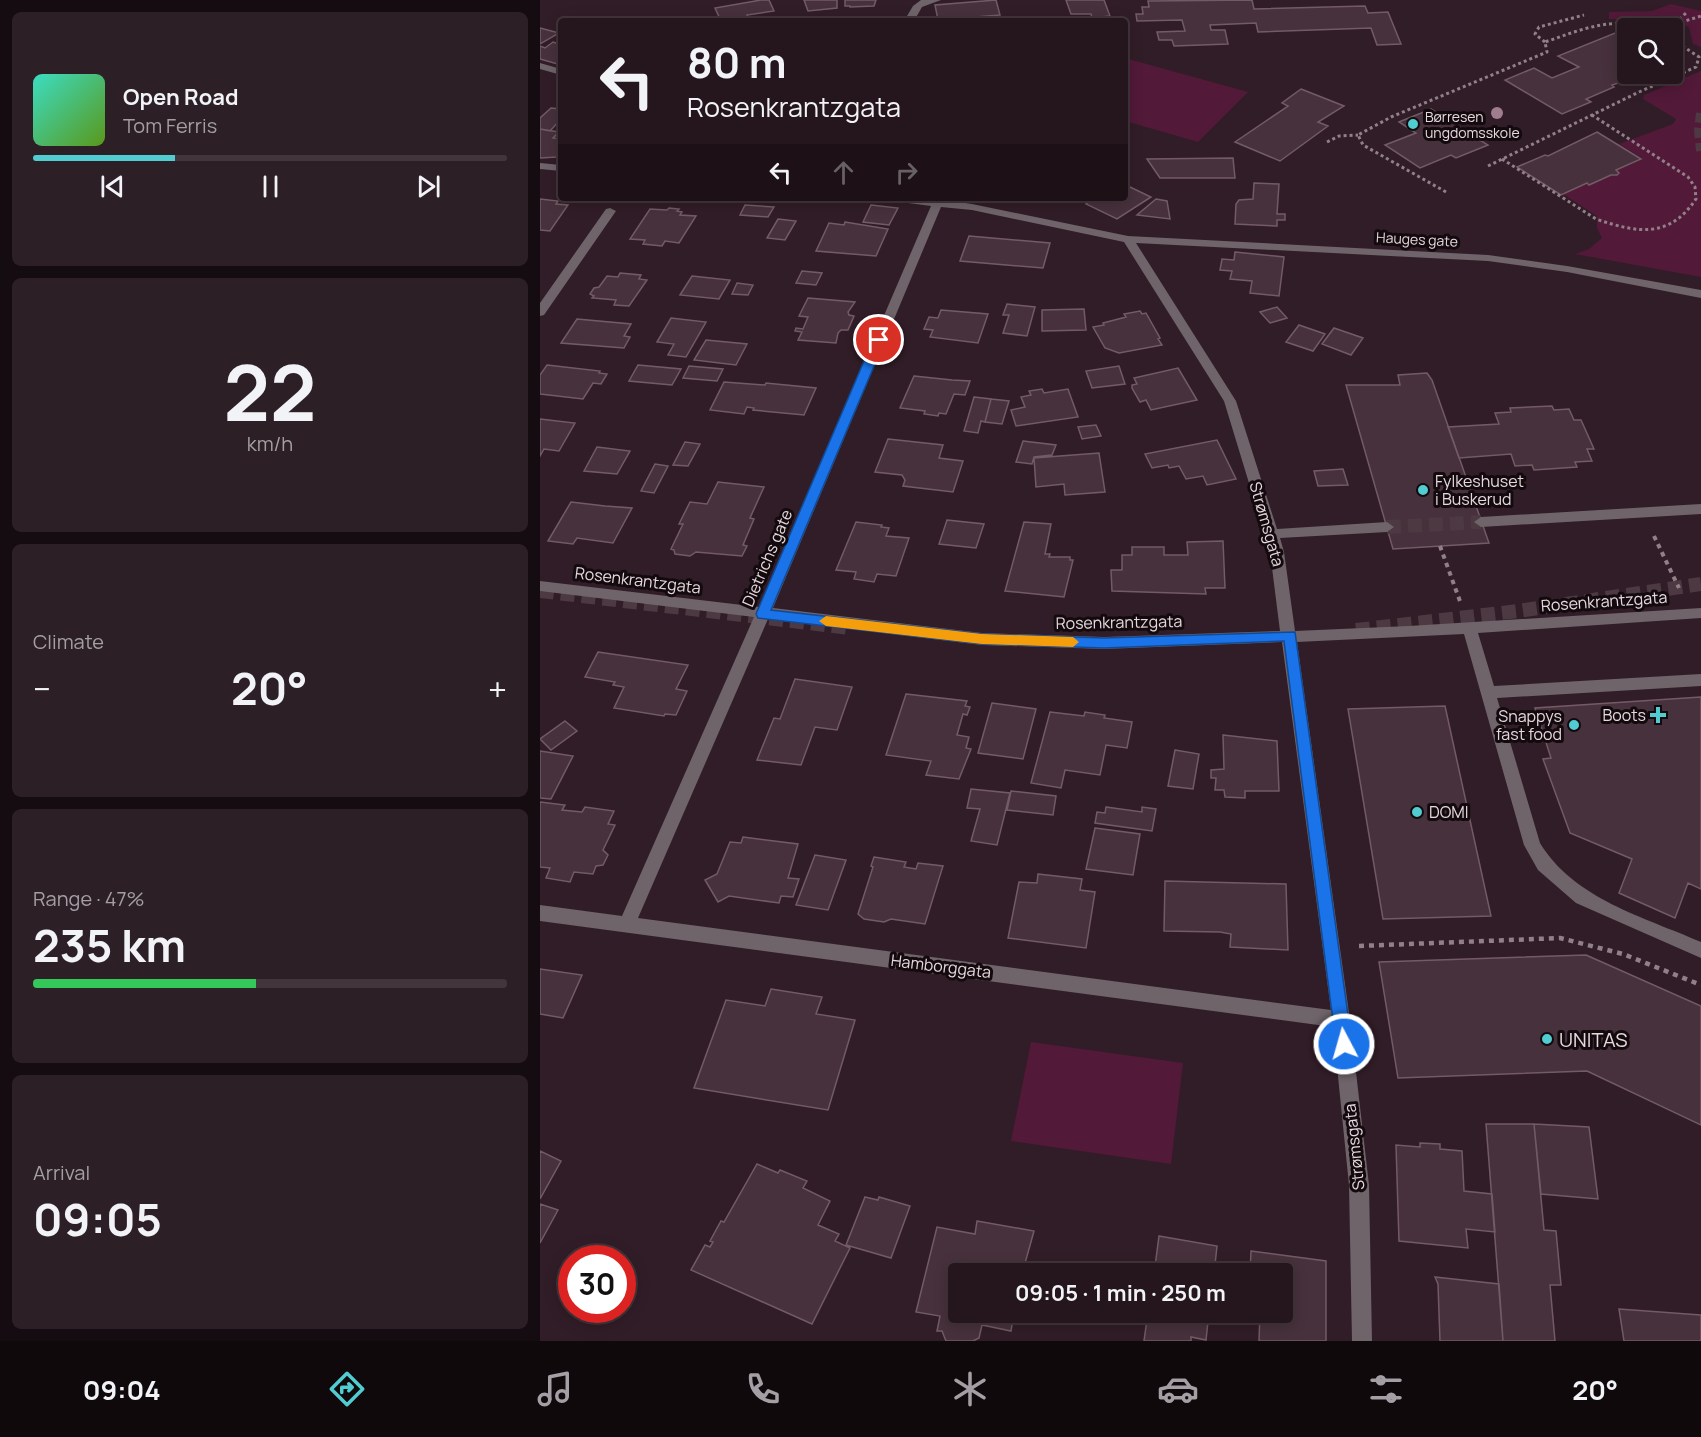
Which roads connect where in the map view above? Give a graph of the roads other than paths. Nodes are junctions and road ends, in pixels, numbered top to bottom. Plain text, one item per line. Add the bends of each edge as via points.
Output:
1 (936, 0) edge
2 (910, 18) edge
3 (540, 66) edge
4 (558, 71) edge
5 (540, 166) edge
6 (558, 168) edge
7 (927, 201) edge
8 (938, 202) junction
9 (610, 211) dead end
10 (1128, 239) junction
11 (1701, 294) edge
12 (540, 312) edge
13 (1701, 510) edge
14 (1481, 522) tunnel mouth
15 (1387, 526) tunnel mouth
16 (1271, 534) junction
17 (540, 586) edge
18 (1696, 613) edge
19 (762, 614) junction
20 (1469, 627) junction
21 (1290, 636) junction
22 (1701, 680) edge
23 (1489, 692) junction
24 (540, 913) edge
25 (626, 926) junction
26 (1701, 950) edge
27 (1341, 1020) junction
28 (1362, 1341) edge

1 - 2 street via 916,5
3 - 4 street
5 - 6 street
7 - 8 street, Hauges gate
8 - 10 street, Hauges gate via 1003,209 1061,227
8 - 19 street, Dietrichs gate
9 - 12 street
10 - 11 street, Hauges gate via 1488,258
10 - 16 street, Strømsgata via 1230,401
13 - 14 street
15 - 16 street
16 - 21 street, Strømsgata
17 - 19 street, Rosenkrantzgata
18 - 20 street, Rosenkrantzgata
19 - 21 street, Rosenkrantzgata via 982,639 1104,643
19 - 25 street, Dietrichs gate
20 - 21 street, Rosenkrantzgata
20 - 23 street
21 - 27 street, Strømsgata
22 - 23 street
23 - 26 street via 1532,845 1544,865 1581,898
24 - 25 street, Hamborggata
25 - 27 street, Hamborggata
27 - 28 street, Strømsgata via 1359,1185

